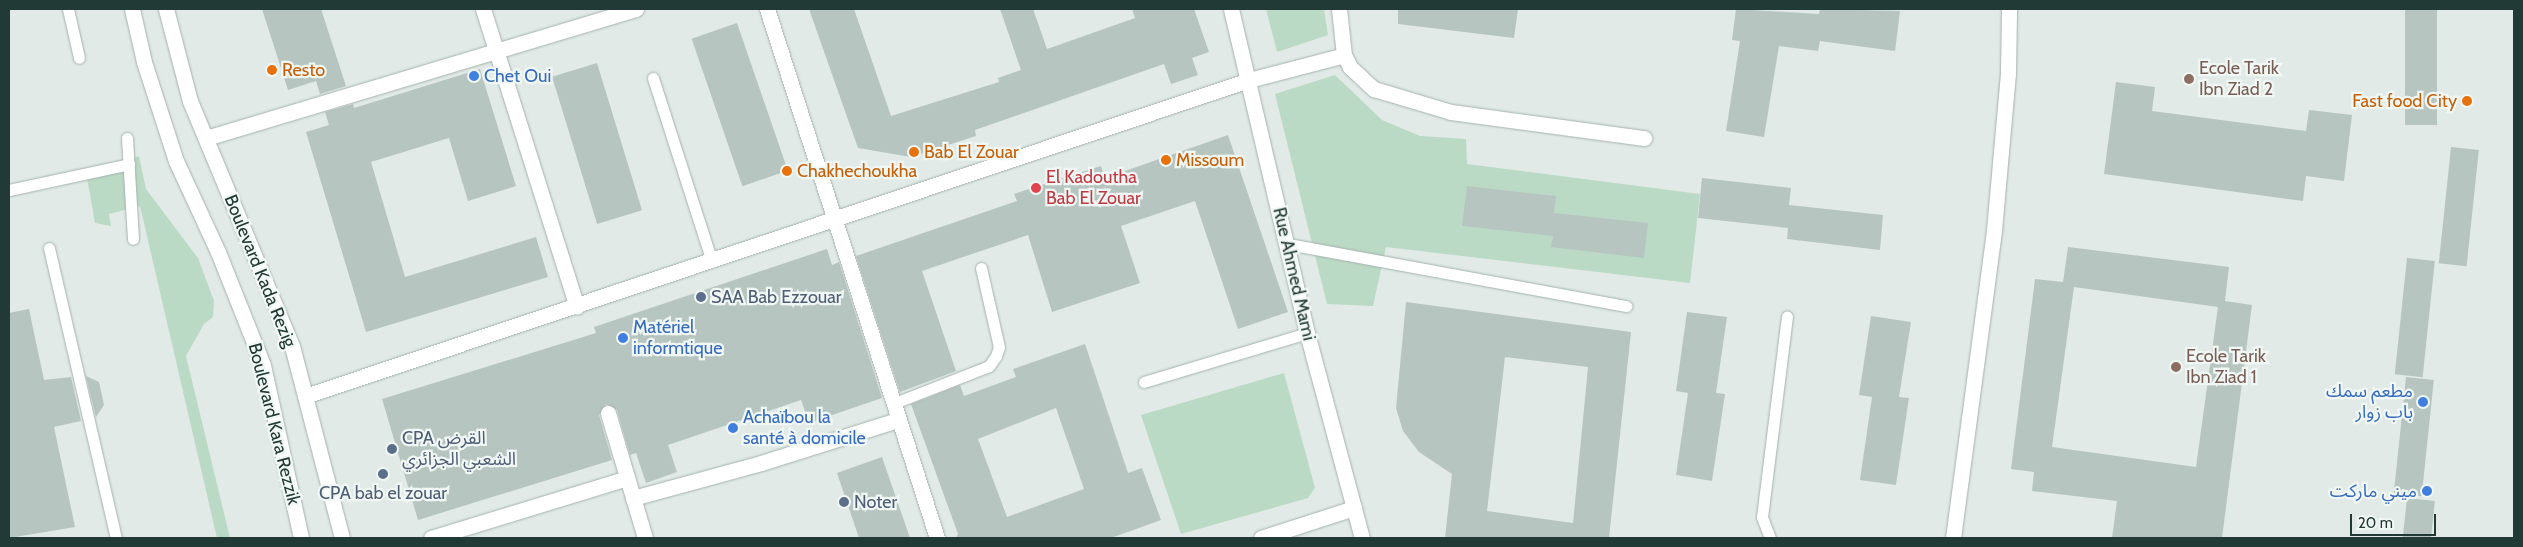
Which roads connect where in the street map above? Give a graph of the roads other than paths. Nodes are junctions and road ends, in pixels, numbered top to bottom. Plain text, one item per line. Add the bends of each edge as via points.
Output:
1 (68, 9) edge
2 (132, 9) edge
3 (166, 9) edge
4 (483, 9) edge
5 (636, 9) edge
6 (767, 9) edge
7 (1231, 9) edge
8 (1339, 9) edge
9 (2009, 9) edge
10 (497, 51) junction
11 (1344, 55) junction
12 (79, 58) dead end
13 (653, 78) dead end
14 (1250, 80) junction
15 (128, 138) dead end
16 (206, 138) junction
17 (1644, 138) dead end
18 (129, 164) junction
19 (9, 190) edge
20 (836, 219) junction
21 (133, 239) dead end
22 (1288, 244) junction
23 (50, 248) dead end
24 (712, 262) junction
25 (981, 268) dead end
26 (1626, 306) dead end
27 (577, 307) junction
28 (243, 311) joint
29 (1787, 317) dead end
30 (1307, 333) junction
31 (1144, 382) dead end
32 (305, 396) junction
33 (892, 404) junction
34 (608, 413) dead end
35 (897, 420) junction
36 (627, 478) junction
37 (633, 498) junction
38 (1354, 508) junction
39 (116, 538) edge
40 (301, 538) edge
41 (342, 538) edge
42 (431, 538) edge
43 (645, 538) edge
44 (937, 538) edge
45 (1261, 538) edge
46 (1362, 538) edge
47 (1770, 538) edge
48 (1953, 538) edge

1 - 12 lane
2 - 28 street, Boulevard Kada Rezig via 144,62 176,161
3 - 16 street, Boulevard Kada Rezig via 190,101
4 - 10 street
5 - 10 street
6 - 20 street
7 - 14 street, Rue Ahmed Mami
8 - 11 street
9 - 48 street via 1994,230
10 - 16 street
10 - 27 street
11 - 14 street
11 - 17 street via 1350,67 1374,89 1411,103 1451,112
13 - 24 lane
14 - 20 street
14 - 22 street, Rue Ahmed Mami
15 - 18 lane
16 - 32 street, Boulevard Kada Rezig via 282,318
18 - 19 lane
18 - 21 lane
20 - 24 street
20 - 33 street
22 - 26 lane
22 - 30 street, Rue Ahmed Mami
23 - 39 lane
24 - 27 street
25 - 33 lane via 999,346 996,356 989,366
27 - 32 street
28 - 40 street, Boulevard Kara Rezzik via 263,365
29 - 47 lane via 1762,517
30 - 31 lane
30 - 38 street, Rue Ahmed Mami
32 - 41 street, Boulevard Kada Rezig
33 - 35 street
34 - 36 street
35 - 37 street
35 - 44 street
36 - 37 street
36 - 42 street
37 - 43 street
38 - 45 street
38 - 46 street, Rue Ahmed Mami

